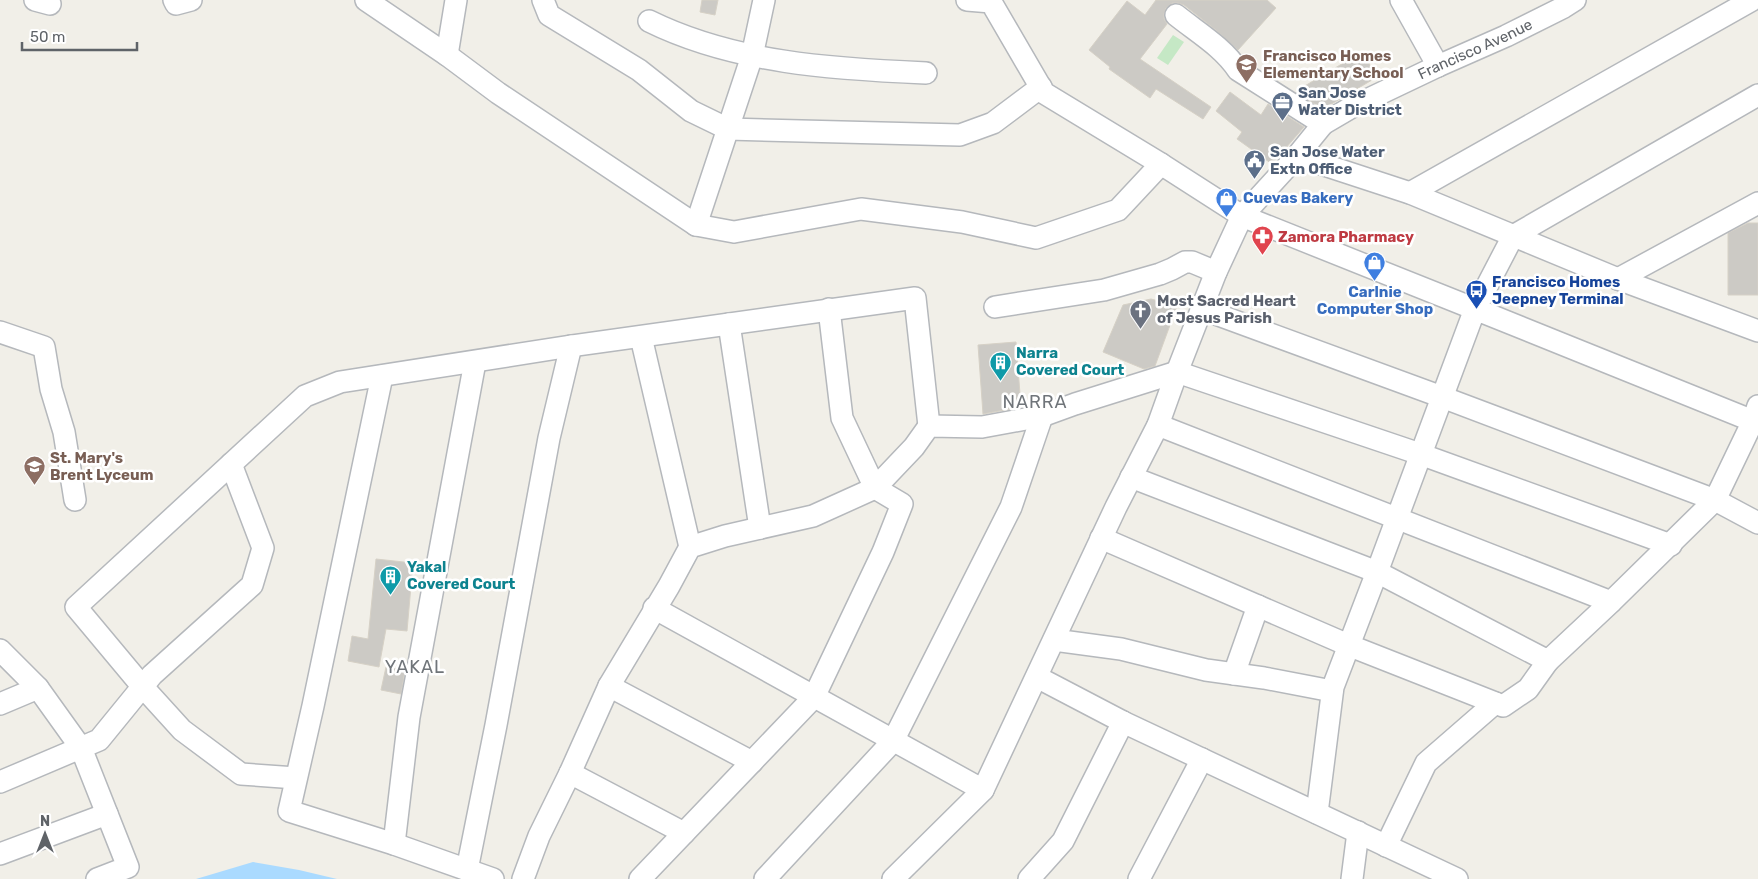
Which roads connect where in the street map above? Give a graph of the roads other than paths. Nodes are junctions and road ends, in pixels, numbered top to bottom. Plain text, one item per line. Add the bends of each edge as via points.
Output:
1 (174, 0) edge
2 (191, 0) edge
3 (366, 0) edge
4 (456, 0) edge
5 (543, 0) edge
6 (764, 0) edge
7 (967, 0) edge
8 (1401, 0) edge
9 (1575, 0) edge
10 (1752, 0) edge
11 (992, 1) edge
12 (1176, 15) dead end
13 (649, 21) dead end
14 (447, 54) junction
15 (752, 56) junction
16 (1438, 66) junction
17 (926, 73) dead end
18 (1040, 87) junction
19 (1758, 95) edge
20 (1323, 124) junction
21 (728, 129) junction
22 (1297, 156) junction
23 (1161, 164) junction
24 (1410, 193) junction
25 (1758, 203) edge
26 (1242, 216) junction
27 (696, 224) junction
28 (1513, 236) junction
29 (1216, 272) junction
30 (1618, 279) junction
31 (995, 307) dead end
32 (829, 309) junction
33 (1202, 309) junction
34 (1475, 309) junction
35 (729, 324) junction
36 (0, 332) edge
37 (1758, 332) edge
38 (641, 337) junction
39 (571, 346) junction
40 (475, 362) junction
41 (1176, 372) junction
42 (382, 376) junction
43 (1442, 397) junction
44 (1042, 416) junction
45 (1756, 416) edge
46 (1158, 425) junction
47 (929, 426) junction
48 (1420, 454) junction
49 (230, 464) junction
50 (1131, 477) junction
51 (875, 488) junction
52 (76, 500) dead end
53 (1716, 500) junction
54 (1396, 518) junction
55 (1758, 522) edge
56 (760, 528) junction
57 (1101, 538) junction
58 (1671, 545) junction
59 (690, 547) junction
60 (1378, 572) junction
61 (1611, 602) junction
62 (1258, 606) junction
63 (654, 608) junction
64 (1054, 640) junction
65 (1348, 645) junction
66 (0, 650) edge
67 (1548, 661) junction
68 (1234, 674) junction
69 (1036, 677) junction
70 (142, 686) junction
71 (609, 686) junction
72 (38, 688) junction
73 (1332, 691) junction
74 (814, 697) junction
75 (1495, 703) junction
76 (0, 704) edge
77 (1123, 722) junction
78 (893, 741) junction
79 (81, 748) junction
80 (1202, 759) junction
81 (752, 762) junction
82 (570, 773) junction
83 (296, 778) junction
84 (0, 782) edge
85 (983, 790) junction
86 (1316, 813) junction
87 (107, 814) junction
88 (1358, 832) junction
89 (684, 833) junction
90 (394, 844) junction
91 (1386, 846) junction
92 (0, 854) edge
93 (467, 870) junction
94 (1425, 872) edge
95 (97, 879) edge
96 (493, 879) edge
97 (523, 879) edge
98 (640, 879) edge
99 (765, 879) edge
100 (893, 879) edge
101 (1029, 879) edge
102 (1139, 879) edge
103 (1352, 879) edge
104 (1457, 879) edge

1 - 2 street via 176,4
3 - 14 street
4 - 14 street
5 - 21 street via 549,15 639,70 691,111
6 - 15 street
7 - 11 street
8 - 16 street
9 - 16 street, Francisco Avenue
10 - 24 street
11 - 18 street
12 - 20 street via 1219,48 1238,70
13 - 15 street via 694,40
14 - 27 street via 498,93
15 - 17 street
15 - 21 street
16 - 20 street, Francisco Avenue
18 - 21 street via 993,123 960,135
18 - 23 street via 1044,93
19 - 28 street
20 - 22 street, Francisco Avenue
21 - 27 street
22 - 24 street
22 - 26 street, Francisco Avenue
23 - 26 street
23 - 27 street via 1118,210 1036,238 962,222 861,209 734,232
24 - 28 street
25 - 30 street
26 - 29 street, Francisco Avenue
26 - 34 street
28 - 30 street
28 - 34 street
29 - 31 street via 1185,262 1160,274 1104,290
29 - 33 street, Francisco Avenue
30 - 37 street
32 - 35 street
32 - 47 street via 915,298
32 - 51 street via 842,418
33 - 41 street, Francisco Avenue
33 - 43 street
34 - 43 street
34 - 45 street
35 - 38 street
35 - 56 street
36 - 52 street via 44,347 50,389 64,432
38 - 39 street
38 - 59 street
39 - 40 street
39 - 93 street via 549,438
40 - 42 street
40 - 90 street via 408,717
41 - 44 street
41 - 46 street, Francisco Avenue
41 - 48 street
42 - 49 street via 340,382 305,396
42 - 83 street
43 - 48 street
43 - 53 street
44 - 47 street via 982,426
44 - 78 street via 1011,507
45 - 53 street
46 - 50 street, Francisco Avenue
46 - 54 street
47 - 51 street
48 - 54 street
48 - 58 street
49 - 70 street via 263,548 252,585
49 - 70 street via 76,607
50 - 57 street, Francisco Avenue
50 - 60 street
51 - 56 street via 813,516
51 - 74 street via 902,504 883,552
53 - 55 street
53 - 58 street
54 - 60 street
54 - 61 street
56 - 59 street
57 - 62 street
57 - 64 street, Francisco Avenue
58 - 61 street
59 - 63 street
60 - 65 street
60 - 67 street
61 - 67 street
62 - 65 street
62 - 68 street
63 - 71 street
63 - 74 street
64 - 68 street via 1121,649
64 - 69 street, Francisco Avenue
65 - 73 street
65 - 75 street
66 - 72 street
67 - 75 street via 1528,689 1503,706
68 - 73 street
69 - 77 street
69 - 85 street, Francisco Avenue
70 - 79 street via 99,740
70 - 83 street via 182,730 241,774
71 - 81 street
71 - 82 street
72 - 76 street
72 - 79 street
73 - 86 street
74 - 78 street
74 - 81 street
75 - 91 street via 1426,762
77 - 80 street
77 - 101 street via 1063,841
78 - 85 street
78 - 99 street
79 - 84 street
79 - 87 street
80 - 86 street
80 - 102 street
81 - 89 street
82 - 89 street
82 - 97 street via 539,836
83 - 90 street via 289,811
85 - 100 street
86 - 88 street
87 - 92 street
87 - 95 street via 128,867
88 - 91 street
88 - 103 street
89 - 98 street
90 - 93 street
91 - 94 street
93 - 96 street
94 - 104 street

